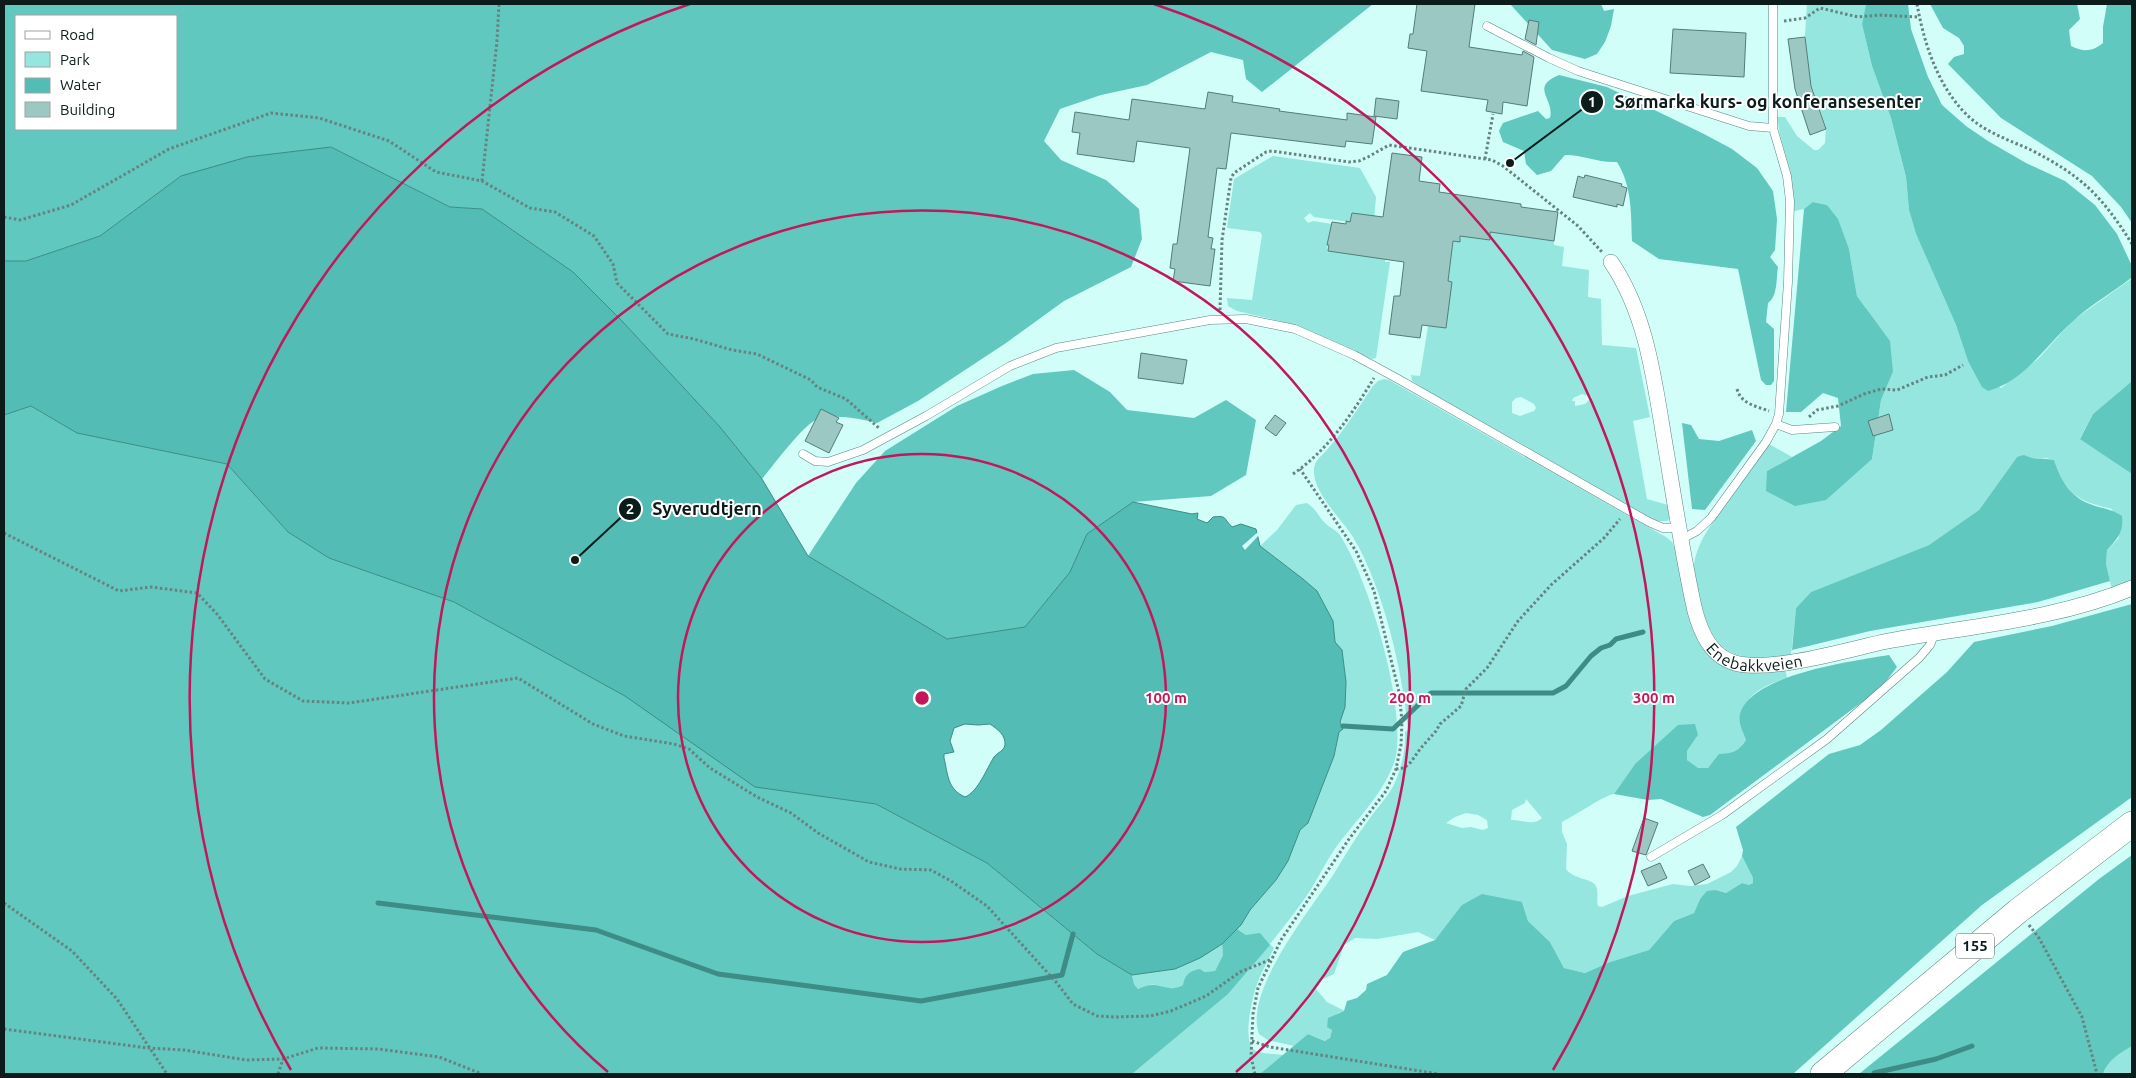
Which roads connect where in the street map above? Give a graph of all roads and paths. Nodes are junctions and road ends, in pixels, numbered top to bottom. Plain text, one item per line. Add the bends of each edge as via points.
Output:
1 (499, 4) edge
2 (1773, 4) edge
3 (1917, 4) edge
4 (1919, 17) junction
5 (1773, 22) junction
6 (1487, 26) dead end
7 (1494, 114) dead end
8 (1773, 128) junction
9 (1486, 159) junction
10 (482, 181) junction
11 (4, 217) edge
12 (2132, 244) edge
13 (1611, 262) joint
14 (1221, 319) junction
15 (1964, 365) dead end
16 (1380, 368) junction
17 (1737, 389) dead end
18 (1838, 406) dead end
19 (1779, 414) junction
20 (1776, 424) junction
21 (1835, 427) dead end
22 (888, 437) junction
23 (803, 454) dead end
24 (1300, 469) junction
25 (1293, 474) dead end
26 (1626, 510) junction
27 (4, 533) edge
28 (1681, 534) junction
29 (2132, 588) edge
30 (1935, 633) junction
31 (1396, 769) junction
32 (2132, 824) edge
33 (1652, 857) dead end
34 (4, 903) edge
35 (2018, 911) junction
36 (1272, 959) junction
37 (4, 1029) edge
38 (1252, 1041) junction
39 (148, 1048) junction
40 (283, 1059) junction
41 (167, 1074) edge
42 (278, 1074) edge
43 (482, 1074) edge
44 (1255, 1074) edge
45 (1439, 1074) edge
46 (1823, 1074) edge
47 (2097, 1074) edge

1 - 10 path
2 - 5 lane
3 - 4 path
4 - 5 path via 1858,17 1820,8 1804,18
4 - 12 path via 1943,83 1966,115 2048,159 2083,182 2107,205
5 - 8 lane
6 - 8 lane via 1549,58 1594,76 1749,126
7 - 9 path
8 - 19 lane via 1787,176 1790,201
9 - 13 path via 1503,166 1578,226
9 - 14 path via 1389,145 1368,158 1354,161 1266,152 1230,178 1222,240
10 - 11 path via 436,172 389,141 318,118 272,113 170,149 71,205 20,220
10 - 22 path via 530,208 556,212 594,236 613,264 616,283 668,334 757,354 811,380 817,387 846,398
13 - 28 street, Enebakkveien via 1629,291 1642,332 1657,395
14 - 16 lane via 1257,320 1282,325
14 - 22 lane via 1086,341 1041,353 1010,366
15 - 18 path via 1897,390 1877,389
16 - 24 path via 1341,428
16 - 26 lane
17 - 19 path via 1748,404
19 - 20 lane
20 - 21 lane via 1792,430
20 - 28 lane via 1711,518 1697,532
22 - 23 lane via 828,462 815,461
24 - 25 path
24 - 31 path via 1356,551 1374,591 1401,708 1401,745
26 - 28 lane via 1656,526
26 - 31 path via 1604,538 1551,585 1518,621 1487,668 1466,689 1463,702 1440,724 1411,762
27 - 36 path via 119,591 151,587 197,593 217,614 265,679 304,701 349,703 518,678 593,724 624,736 689,748 710,768 757,798 791,813 818,833 869,862 900,869 931,870 951,881 987,906 1073,1004 1097,1016 1150,1016 1171,1012 1206,996 1240,972
28 - 30 street, Enebakkveien via 1691,596 1704,637 1716,651 1735,663 1758,666 1784,663
29 - 30 street, Enebakkveien via 2077,606 1997,624
30 - 33 lane via 1919,658 1827,739 1735,806
31 - 36 path via 1386,792 1339,853 1281,940
32 - 35 main road, 155
34 - 39 path via 72,951 117,1000
35 - 46 main road, 155
35 - 47 path via 2039,938 2079,1010
36 - 38 path via 1254,1002
37 - 39 path
38 - 44 path
38 - 45 path via 1270,1047
39 - 40 path via 246,1060
39 - 41 path
40 - 42 path
40 - 43 path via 318,1048 378,1049 439,1057

